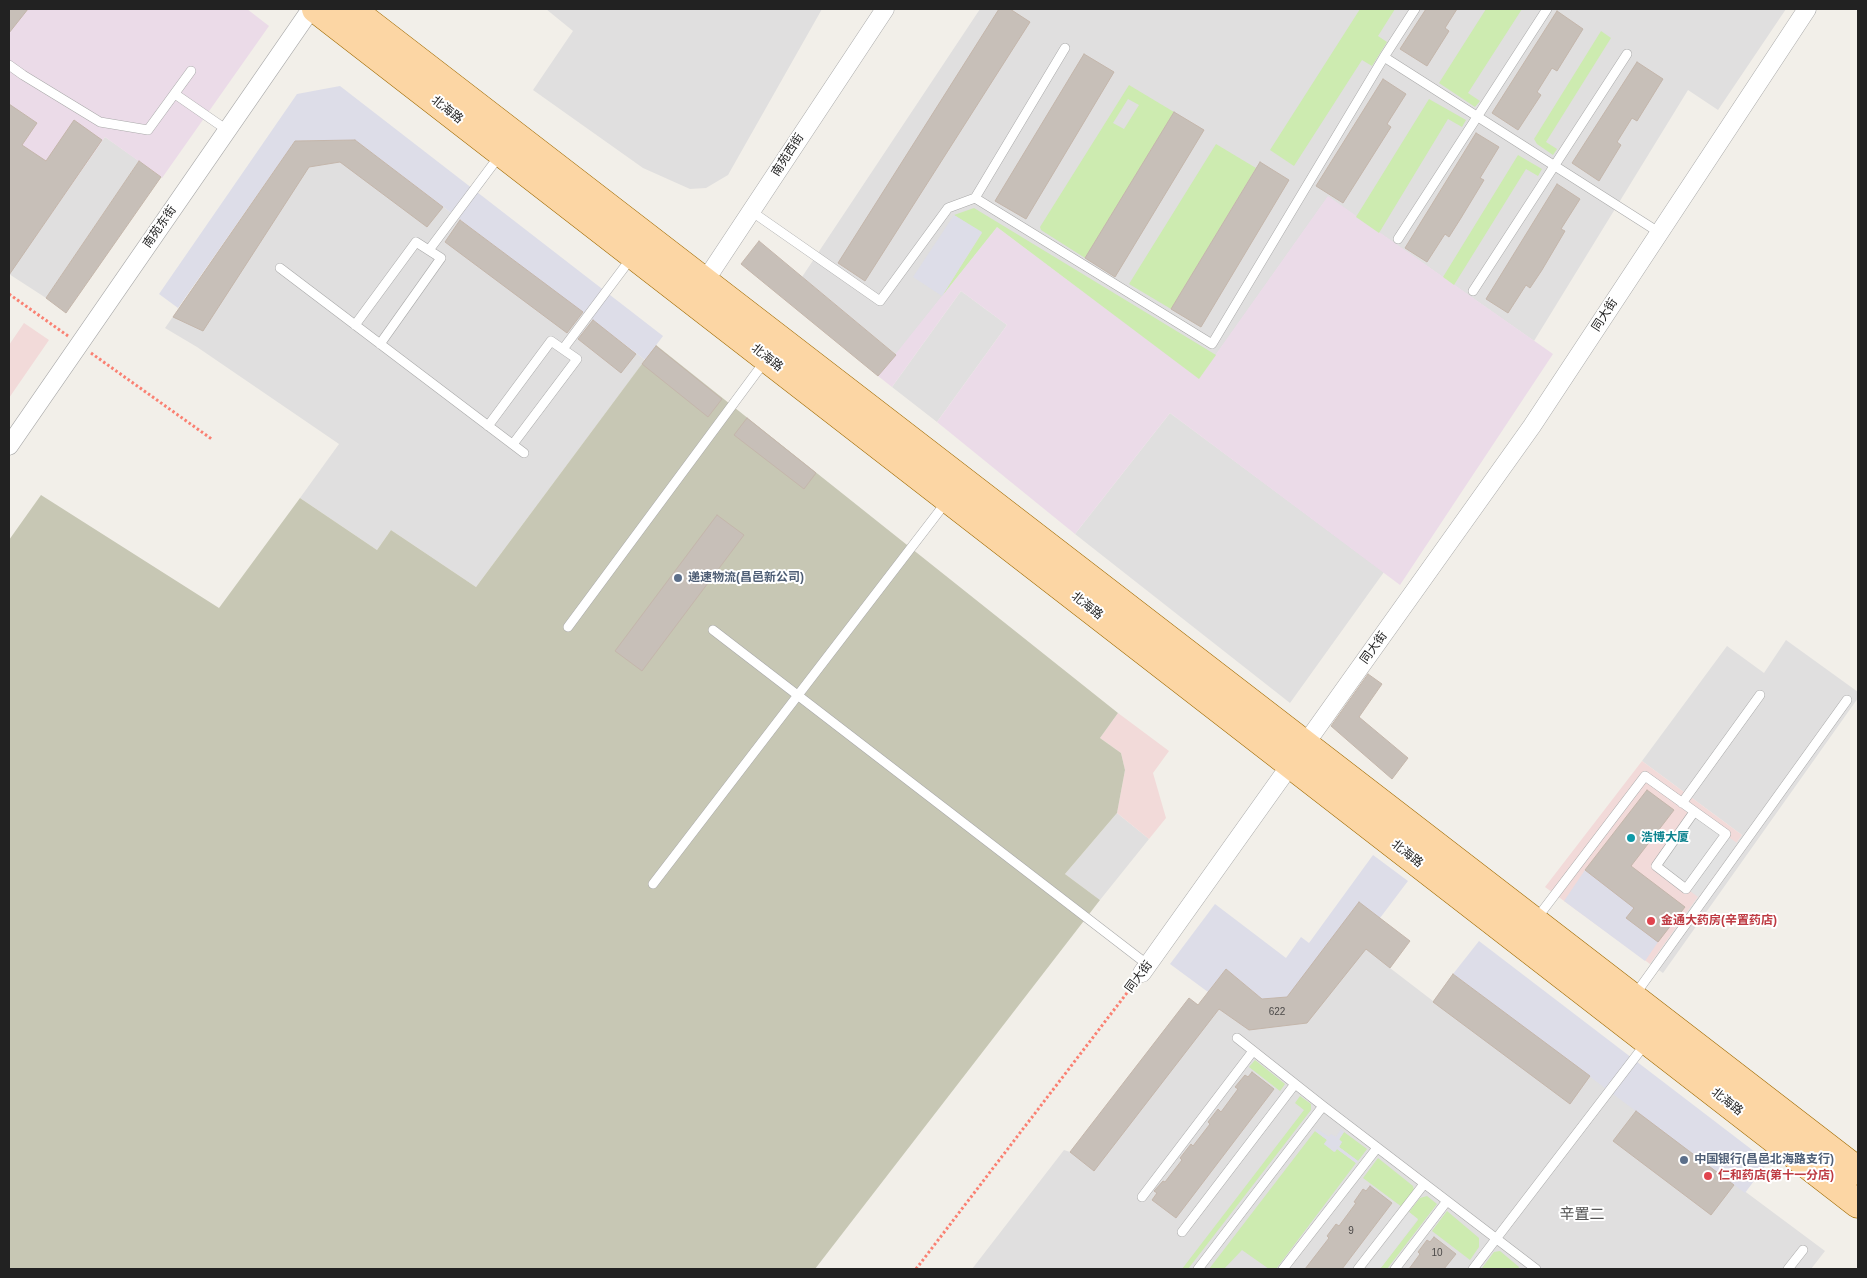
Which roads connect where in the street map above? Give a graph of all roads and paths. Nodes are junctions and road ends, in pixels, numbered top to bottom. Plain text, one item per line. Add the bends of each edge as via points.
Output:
1 (311, 9) edge
2 (316, 9) edge
3 (351, 9) edge
4 (885, 9) edge
5 (1415, 9) edge
6 (1547, 9) edge
7 (1807, 9) edge
8 (1065, 48) dead end
9 (1627, 54) dead end
10 (1384, 57) junction
11 (9, 65) edge
12 (192, 71) dead end
13 (175, 94) junction
14 (1477, 117) junction
15 (227, 130) junction
16 (502, 153) junction
17 (1554, 166) junction
18 (975, 198) junction
19 (751, 212) junction
20 (1660, 233) junction
21 (1398, 238) dead end
22 (429, 250) junction
23 (634, 255) junction
24 (280, 268) dead end
25 (698, 291) junction
26 (1473, 291) dead end
27 (9, 294) edge
28 (355, 325) junction
29 (79, 344) junction
30 (380, 344) junction
31 (563, 349) junction
32 (767, 358) junction
33 (488, 426) junction
34 (213, 440) dead end
35 (513, 444) junction
36 (9, 446) edge
37 (524, 453) dead end
38 (955, 490) junction
39 (568, 627) dead end
40 (713, 630) dead end
41 (1760, 695) dead end
42 (798, 696) junction
43 (1847, 700) dead end
44 (1298, 755) junction
45 (1682, 803) junction
46 (1694, 812) junction
47 (653, 884) dead end
48 (1534, 922) junction
49 (1145, 969) junction
50 (1633, 998) junction
51 (1656, 1031) junction
52 (1237, 1038) dead end
53 (1253, 1051) junction
54 (1295, 1084) junction
55 (1323, 1106) junction
56 (1377, 1148) junction
57 (1858, 1172) edge
58 (1424, 1184) junction
59 (1142, 1197) dead end
60 (1447, 1201) junction
61 (1858, 1204) edge
62 (1182, 1232) dead end
63 (1496, 1239) junction
64 (1803, 1250) dead end
65 (916, 1269) edge
66 (1198, 1269) edge
67 (1284, 1269) edge
68 (1358, 1269) edge
69 (1394, 1269) edge
70 (1473, 1269) edge
71 (1536, 1269) edge
72 (1788, 1269) edge

1 - 15 street, 南苑东街
2 - 16 main road, 北海路
3 - 25 main road, 北海路
4 - 19 street, 南苑西街
5 - 10 lane
6 - 14 lane
7 - 20 street, 同大街
8 - 18 lane
9 - 17 lane
10 - 14 lane
10 - 18 lane via 1212,344
11 - 13 lane via 100,122 148,130
12 - 13 lane
13 - 15 lane
14 - 17 lane
14 - 21 lane
15 - 29 street, 南苑东街
16 - 22 lane
16 - 23 main road, 北海路
17 - 20 lane
17 - 26 lane
18 - 19 lane via 948,208 880,301
19 - 25 street, 南苑西街
20 - 44 street, 同大街 via 1532,426
22 - 28 lane via 416,242
22 - 30 lane via 441,258
23 - 25 main road, 北海路
23 - 31 lane
24 - 28 lane
25 - 32 main road, 北海路
25 - 38 main road, 北海路
27 - 29 path
28 - 30 lane
29 - 34 path
29 - 36 street, 南苑东街
30 - 33 lane
31 - 33 lane via 552,341
31 - 35 lane via 577,359
32 - 38 main road, 北海路
32 - 39 lane
33 - 35 lane
35 - 37 lane
38 - 42 lane
38 - 44 main road, 北海路
40 - 42 lane
41 - 45 lane
42 - 47 lane
42 - 49 lane
43 - 50 lane
44 - 48 main road, 北海路
44 - 49 street, 同大街
44 - 51 main road, 北海路
45 - 46 lane
45 - 48 lane via 1645,776
46 - 46 lane via 1656,866 1686,889 1726,834
48 - 50 main road, 北海路
49 - 65 path, 同大街
50 - 51 main road, 北海路
51 - 57 main road, 北海路
51 - 61 main road, 北海路
51 - 63 lane
52 - 53 lane
53 - 54 lane
53 - 59 lane
54 - 55 lane
54 - 62 lane
55 - 56 lane
55 - 66 lane
56 - 58 lane
56 - 67 lane
58 - 60 lane
58 - 68 lane
60 - 63 lane
60 - 69 lane
63 - 70 lane
63 - 71 lane
64 - 72 lane

